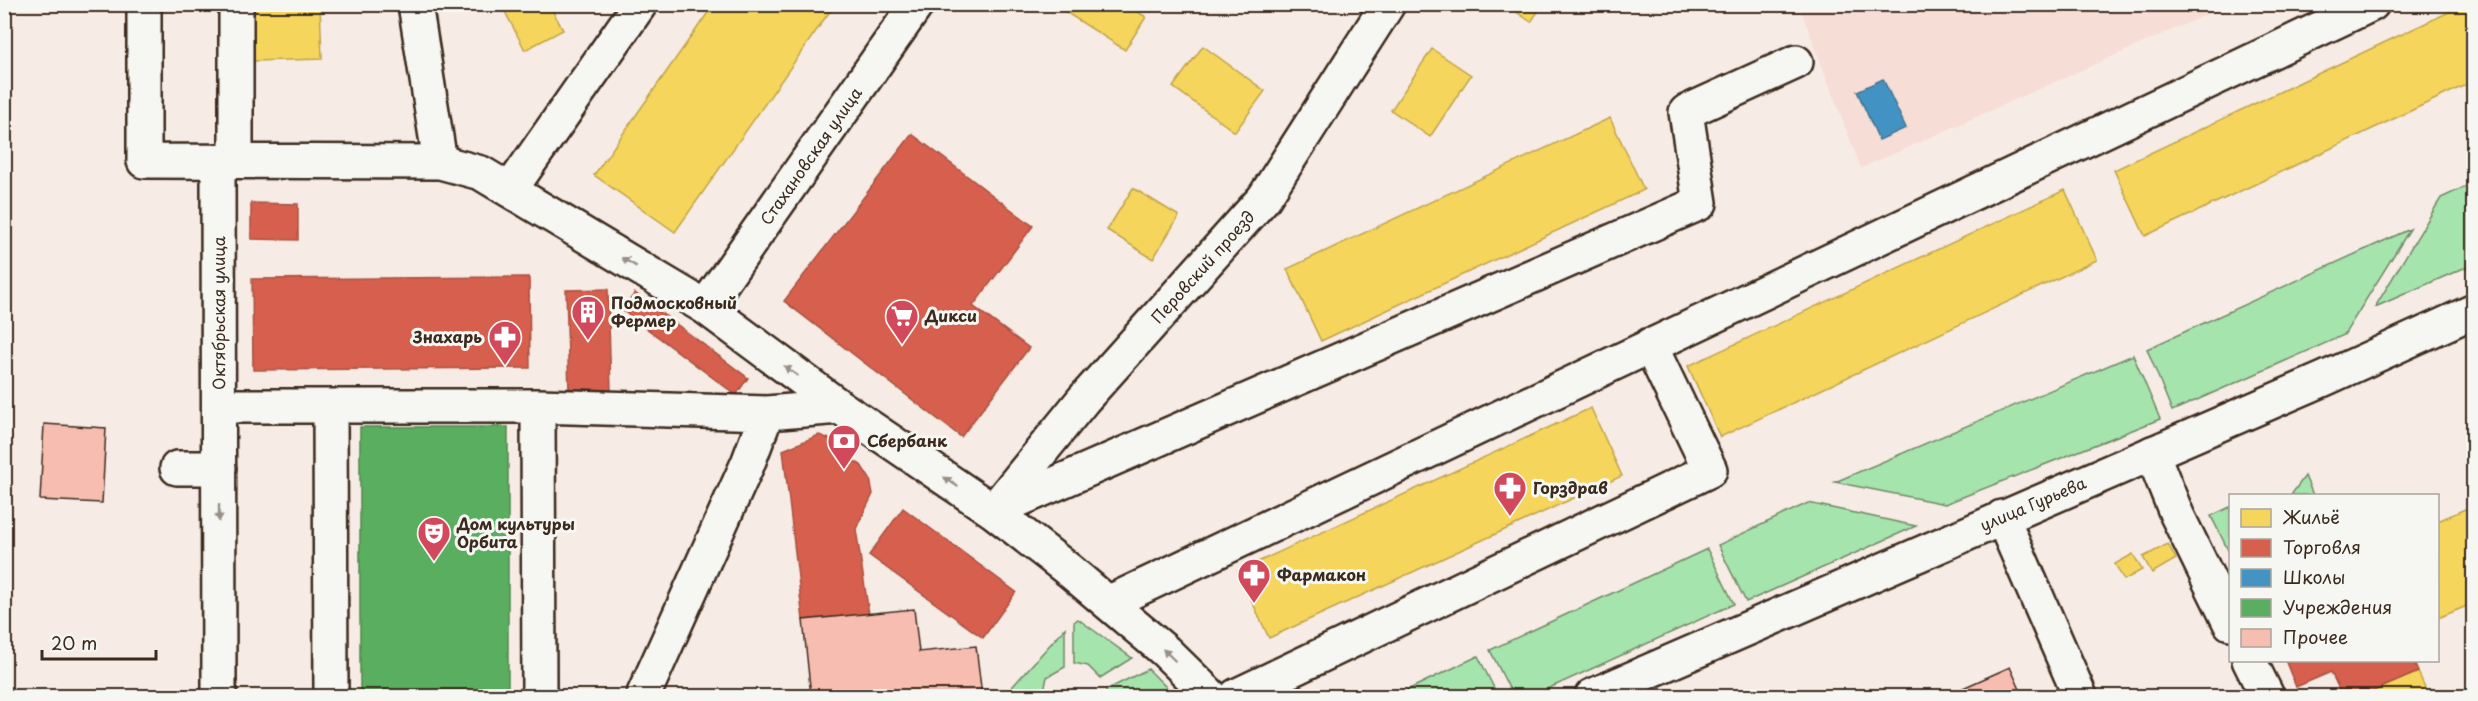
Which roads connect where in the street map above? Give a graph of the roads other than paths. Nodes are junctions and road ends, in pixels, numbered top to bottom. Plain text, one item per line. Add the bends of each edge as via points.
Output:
1 (144, 4) edge
2 (236, 4) edge
3 (415, 4) edge
4 (640, 4) edge
5 (917, 4) edge
6 (1388, 4) edge
7 (2372, 4) edge
8 (1796, 63) dead end
9 (227, 161) junction
10 (440, 162) junction
11 (510, 190) junction
12 (705, 307) junction
13 (2474, 311) edge
14 (1650, 345) junction
15 (219, 406) junction
16 (330, 406) junction
17 (538, 406) junction
18 (840, 407) junction
19 (767, 413) junction
20 (2152, 453) junction
21 (177, 468) dead end
22 (219, 468) junction
23 (993, 511) junction
24 (2002, 517) junction
25 (1108, 603) junction
26 (2229, 621) edge
27 (2250, 662) edge
28 (219, 696) edge
29 (331, 696) edge
30 (539, 696) edge
31 (643, 696) edge
32 (1211, 696) edge
33 (1236, 696) edge
34 (1592, 696) edge
35 (2080, 696) edge
36 (2267, 696) edge

1 - 9 street via 144,161
2 - 9 street, Октябрьская улица
3 - 10 street
4 - 11 street
5 - 12 street, Стахановская улица
6 - 23 street, Перовский проезд via 1264,198 1083,400
7 - 14 street
8 - 23 street via 1686,112 1700,203
9 - 10 street
9 - 15 street, Октябрьская улица
10 - 11 street via 481,173
12 -> 11 street
18 -> 12 street
13 - 20 street, улица Гурьева
14 - 25 street
14 - 33 street via 1710,470
15 - 16 street
15 - 22 street, Октябрьская улица
16 - 17 street
16 - 29 street
17 - 19 street
17 - 30 street
18 - 19 street
23 -> 18 street
19 - 31 street
20 - 24 street, улица Гурьева
20 - 26 street via 2176,515
21 - 22 street
22 -> 28 street, Октябрьская улица
23 - 25 street
24 - 34 street, улица Гурьева
24 - 35 street
32 -> 25 street
27 - 36 street

